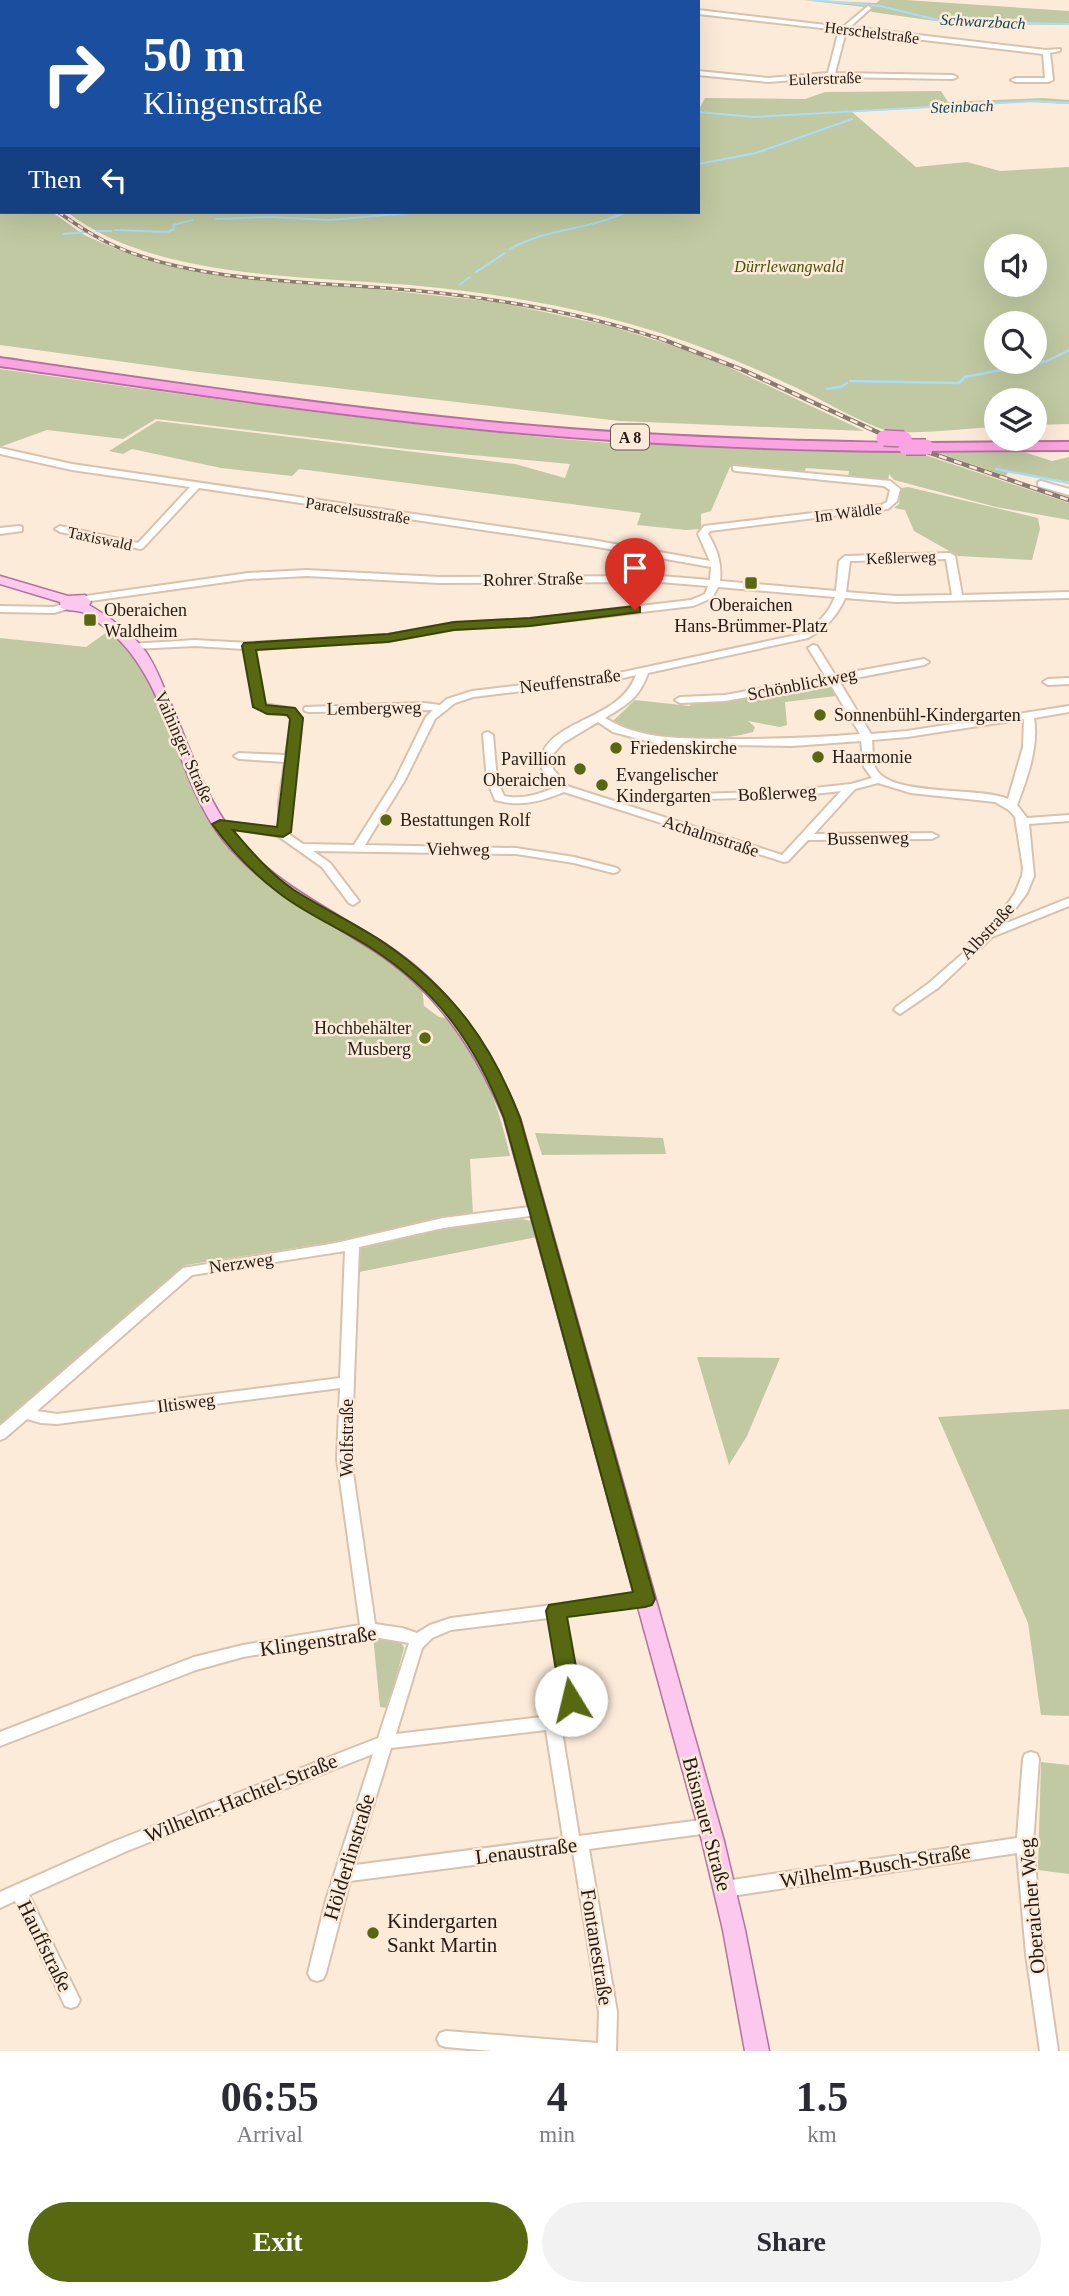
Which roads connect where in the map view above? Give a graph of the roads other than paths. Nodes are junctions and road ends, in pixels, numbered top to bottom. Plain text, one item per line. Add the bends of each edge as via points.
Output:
1 (867, 8) dead end
2 (700, 12) edge
3 (843, 29) junction
4 (1058, 50) dead end
5 (1046, 52) junction
6 (700, 73) edge
7 (831, 75) junction
8 (953, 77) dead end
9 (1015, 80) dead end
10 (0, 353) edge
11 (0, 362) edge
12 (1069, 436) edge
13 (1047, 437) edge
14 (884, 438) joint
15 (984, 439) edge
16 (905, 443) junction
17 (1069, 446) edge
18 (926, 447) joint
19 (0, 451) edge
20 (736, 468) dead end
21 (1041, 484) dead end
22 (196, 486) junction
23 (1069, 492) edge
24 (19, 529) dead end
25 (60, 530) dead end
26 (0, 531) edge
27 (716, 565) junction
28 (0, 580) edge
29 (715, 584) junction
30 (1069, 595) edge
31 (841, 596) junction
32 (958, 598) junction
33 (75, 603) junction
34 (0, 609) edge
35 (134, 646) junction
36 (249, 646) junction
37 (813, 648) dead end
38 (924, 662) dead end
39 (643, 671) junction
40 (1068, 676) edge
41 (833, 679) junction
42 (1048, 682) dead end
43 (680, 700) dead end
44 (309, 709) dead end
45 (439, 709) junction
46 (1069, 709) edge
47 (1028, 715) junction
48 (600, 719) junction
49 (488, 735) dead end
50 (868, 738) junction
51 (239, 756) dead end
52 (291, 759) junction
53 (878, 780) junction
54 (851, 787) junction
55 (563, 788) junction
56 (702, 796) dead end
57 (1012, 805) junction
58 (1069, 818) edge
59 (1025, 821) junction
60 (220, 824) junction
61 (283, 832) junction
62 (932, 836) dead end
63 (804, 837) junction
64 (301, 847) junction
65 (358, 847) junction
66 (784, 859) joint
67 (613, 870) dead end
68 (353, 901) dead end
69 (1069, 902) edge
70 (988, 936) junction
71 (900, 1010) dead end
72 (538, 1211) junction
73 (352, 1245) junction
74 (348, 1382) junction
75 (25, 1412) junction
76 (0, 1434) edge
77 (645, 1599) junction
78 (556, 1611) junction
79 (368, 1630) junction
80 (419, 1640) junction
81 (553, 1722) junction
82 (0, 1739) edge
83 (385, 1742) junction
84 (1031, 1759) dead end
85 (709, 1826) junction
86 (1025, 1844) junction
87 (576, 1845) junction
88 (343, 1874) junction
89 (725, 1889) junction
90 (19, 1892) junction
91 (0, 1900) edge
92 (317, 1973) dead end
93 (71, 2000) dead end
94 (446, 2039) dead end
95 (597, 2051) edge
96 (607, 2051) edge
97 (758, 2051) edge
98 (1049, 2051) edge

1 - 3 street
2 - 3 street, Herschelstraße
3 - 5 street, Herschelstraße
3 - 7 street
4 - 5 street, Herschelstraße
5 - 9 street via 1049,80
6 - 7 street, Eulerstraße via 768,80
7 - 8 street, Eulerstraße
10 - 14 highway, A 8 via 503,419
11 - 16 highway, A 8 via 502,427 701,441
12 - 13 highway
14 - 16 highway, A 8, bridge
15 - 16 highway, A 8
16 - 18 highway, A 8, bridge
17 - 18 highway, A 8
19 - 22 street, Paracelsusstraße
20 - 27 street, Im Wäldle via 887,483 895,489 894,500 887,508 710,527 703,534 714,550
21 - 23 street
22 - 25 street, Taxiswald via 140,546
22 - 27 street, Paracelsusstraße
24 - 26 street
27 - 29 street
28 - 33 main road, Vaihinger Straße
29 - 31 street, Rohrer Straße
29 - 33 street, Rohrer Straße via 618,578 449,580 275,573
29 - 36 street via 703,600 682,604 454,626 388,638
30 - 32 street, Rohrer Straße
31 - 32 street, Rohrer Straße
31 - 32 street, Keßlerweg via 848,558 947,555 953,560
31 - 39 street, Neuffenstraße via 830,619 804,636
33 - 34 street via 50,610
33 - 35 main road, Vaihinger Straße
35 - 36 street
35 - 60 main road, Vaihinger Straße via 145,660
36 - 52 street via 260,707 296,714
37 - 41 street
38 - 41 street, Schönblickweg
39 - 45 street, Neuffenstraße via 471,694
39 - 48 street via 629,697
40 - 42 street
41 - 43 street, Schönblickweg via 725,698
41 - 50 street
44 - 45 street, Lembergweg
45 - 65 street
46 - 47 street
47 - 50 street
47 - 57 street via 1030,730
48 - 50 street via 617,730 657,741 731,744
48 - 55 street via 565,733 549,751 547,767
49 - 55 street via 492,780 499,798 533,799
50 - 53 street via 869,766
51 - 52 street
52 - 61 street
53 - 54 street
53 - 57 street via 900,788 988,797
54 - 56 street, Boßlerweg via 795,794
54 - 63 street, Bussenweg
55 - 66 street, Achalmstraße
57 - 59 street
58 - 59 street
59 - 70 street, Albstraße via 1029,874
60 - 61 street
60 - 72 main road, Vaihinger Straße via 286,892 416,974 470,1032 497,1079 512,1118
61 - 64 street
62 - 63 street, Bussenweg
63 - 66 street, Bussenweg
64 - 65 street, Viehweg
64 - 68 street via 326,865
65 - 67 street, Viehweg via 516,850
69 - 70 street
70 - 71 street, Albstraße
72 - 73 street, Nerzweg via 443,1223
72 - 77 main road, Büsnauer Straße
73 - 74 street, Wolfstraße
73 - 75 street, Nerzweg via 188,1271
74 - 75 street, Iltisweg via 57,1419
74 - 79 street, Wolfstraße via 344,1459
75 - 76 street, Nerzweg
77 - 78 street
77 - 85 main road, Büsnauer Straße
78 - 80 street via 443,1626
78 - 81 street via 571,1700 566,1713
79 - 80 street, Klingenstraße
79 - 82 street, Klingenstraße via 209,1660
80 - 83 street
81 - 83 street, Wilhelm-Hachtel-Straße
81 - 87 street, Fontanestraße
83 - 88 street, Hölderlinstraße
83 - 90 street, Wilhelm-Hachtel-Straße via 121,1846
84 - 86 street, Oberaicher Weg
85 - 87 street, Lenaustraße
85 - 89 main road, Büsnauer Straße
86 - 89 street, Wilhelm-Busch-Straße
86 - 98 street, Oberaicher Weg
87 - 88 street, Lenaustraße
87 - 96 street, Fontanestraße via 608,2012
88 - 92 street, Hölderlinstraße
89 - 97 main road, Büsnauer Straße
90 - 91 street, Wilhelm-Hachtel-Straße
90 - 93 street, Hauffstraße
94 - 95 street

